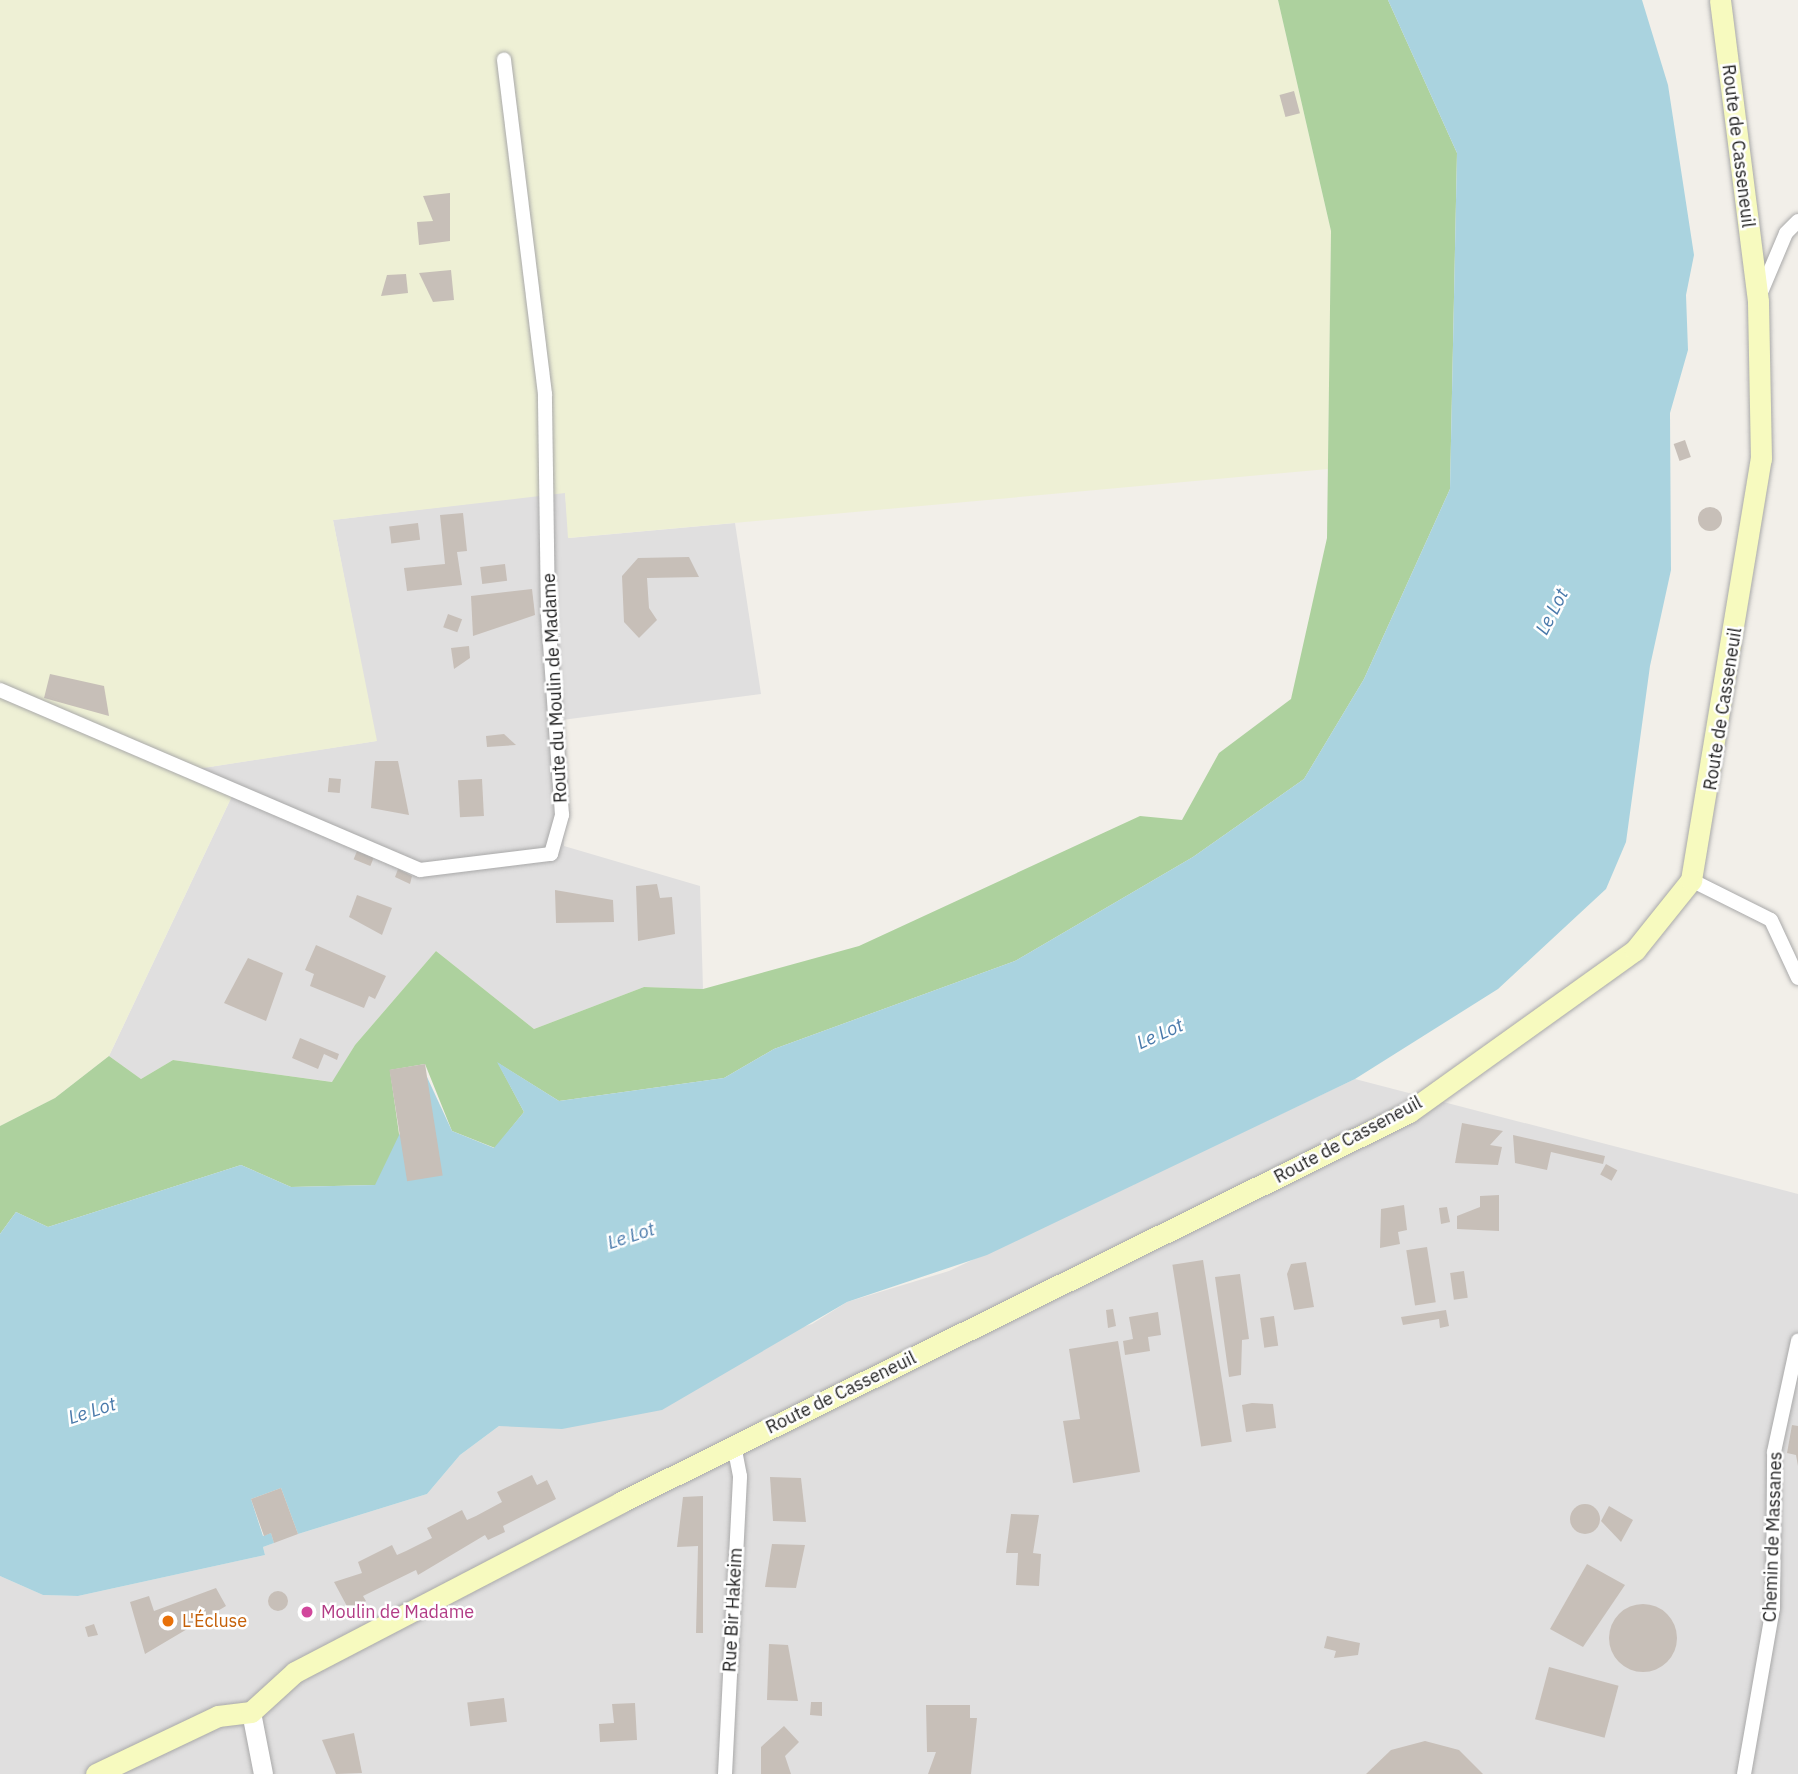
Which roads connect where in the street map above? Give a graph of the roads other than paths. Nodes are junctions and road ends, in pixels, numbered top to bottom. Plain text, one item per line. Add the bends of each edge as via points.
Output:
1 (1720, 0) edge
2 (504, 60) dead end
3 (1798, 221) edge
4 (1758, 301) junction
5 (0, 690) edge
6 (1691, 880) junction
7 (1798, 978) edge
8 (1798, 1341) edge
9 (734, 1446) junction
10 (251, 1712) junction
11 (96, 1774) edge
12 (263, 1774) edge
13 (725, 1774) edge
14 (1744, 1774) edge

1 - 4 main road, Route de Casseneuil
2 - 5 street, Route du Moulin de Madame via 545,394 548,617 562,815 551,854 420,870
3 - 4 street via 1786,233
4 - 6 main road, Route de Casseneuil via 1761,459
6 - 7 street via 1771,919
6 - 9 main road, Route de Casseneuil via 1635,950 1409,1112
8 - 14 street, Chemin de Massanes via 1774,1452 1773,1608
9 - 10 main road, Route de Casseneuil via 295,1672
9 - 13 street, Rue Bir Hakeim via 740,1476
10 - 11 main road via 218,1716
10 - 12 street

